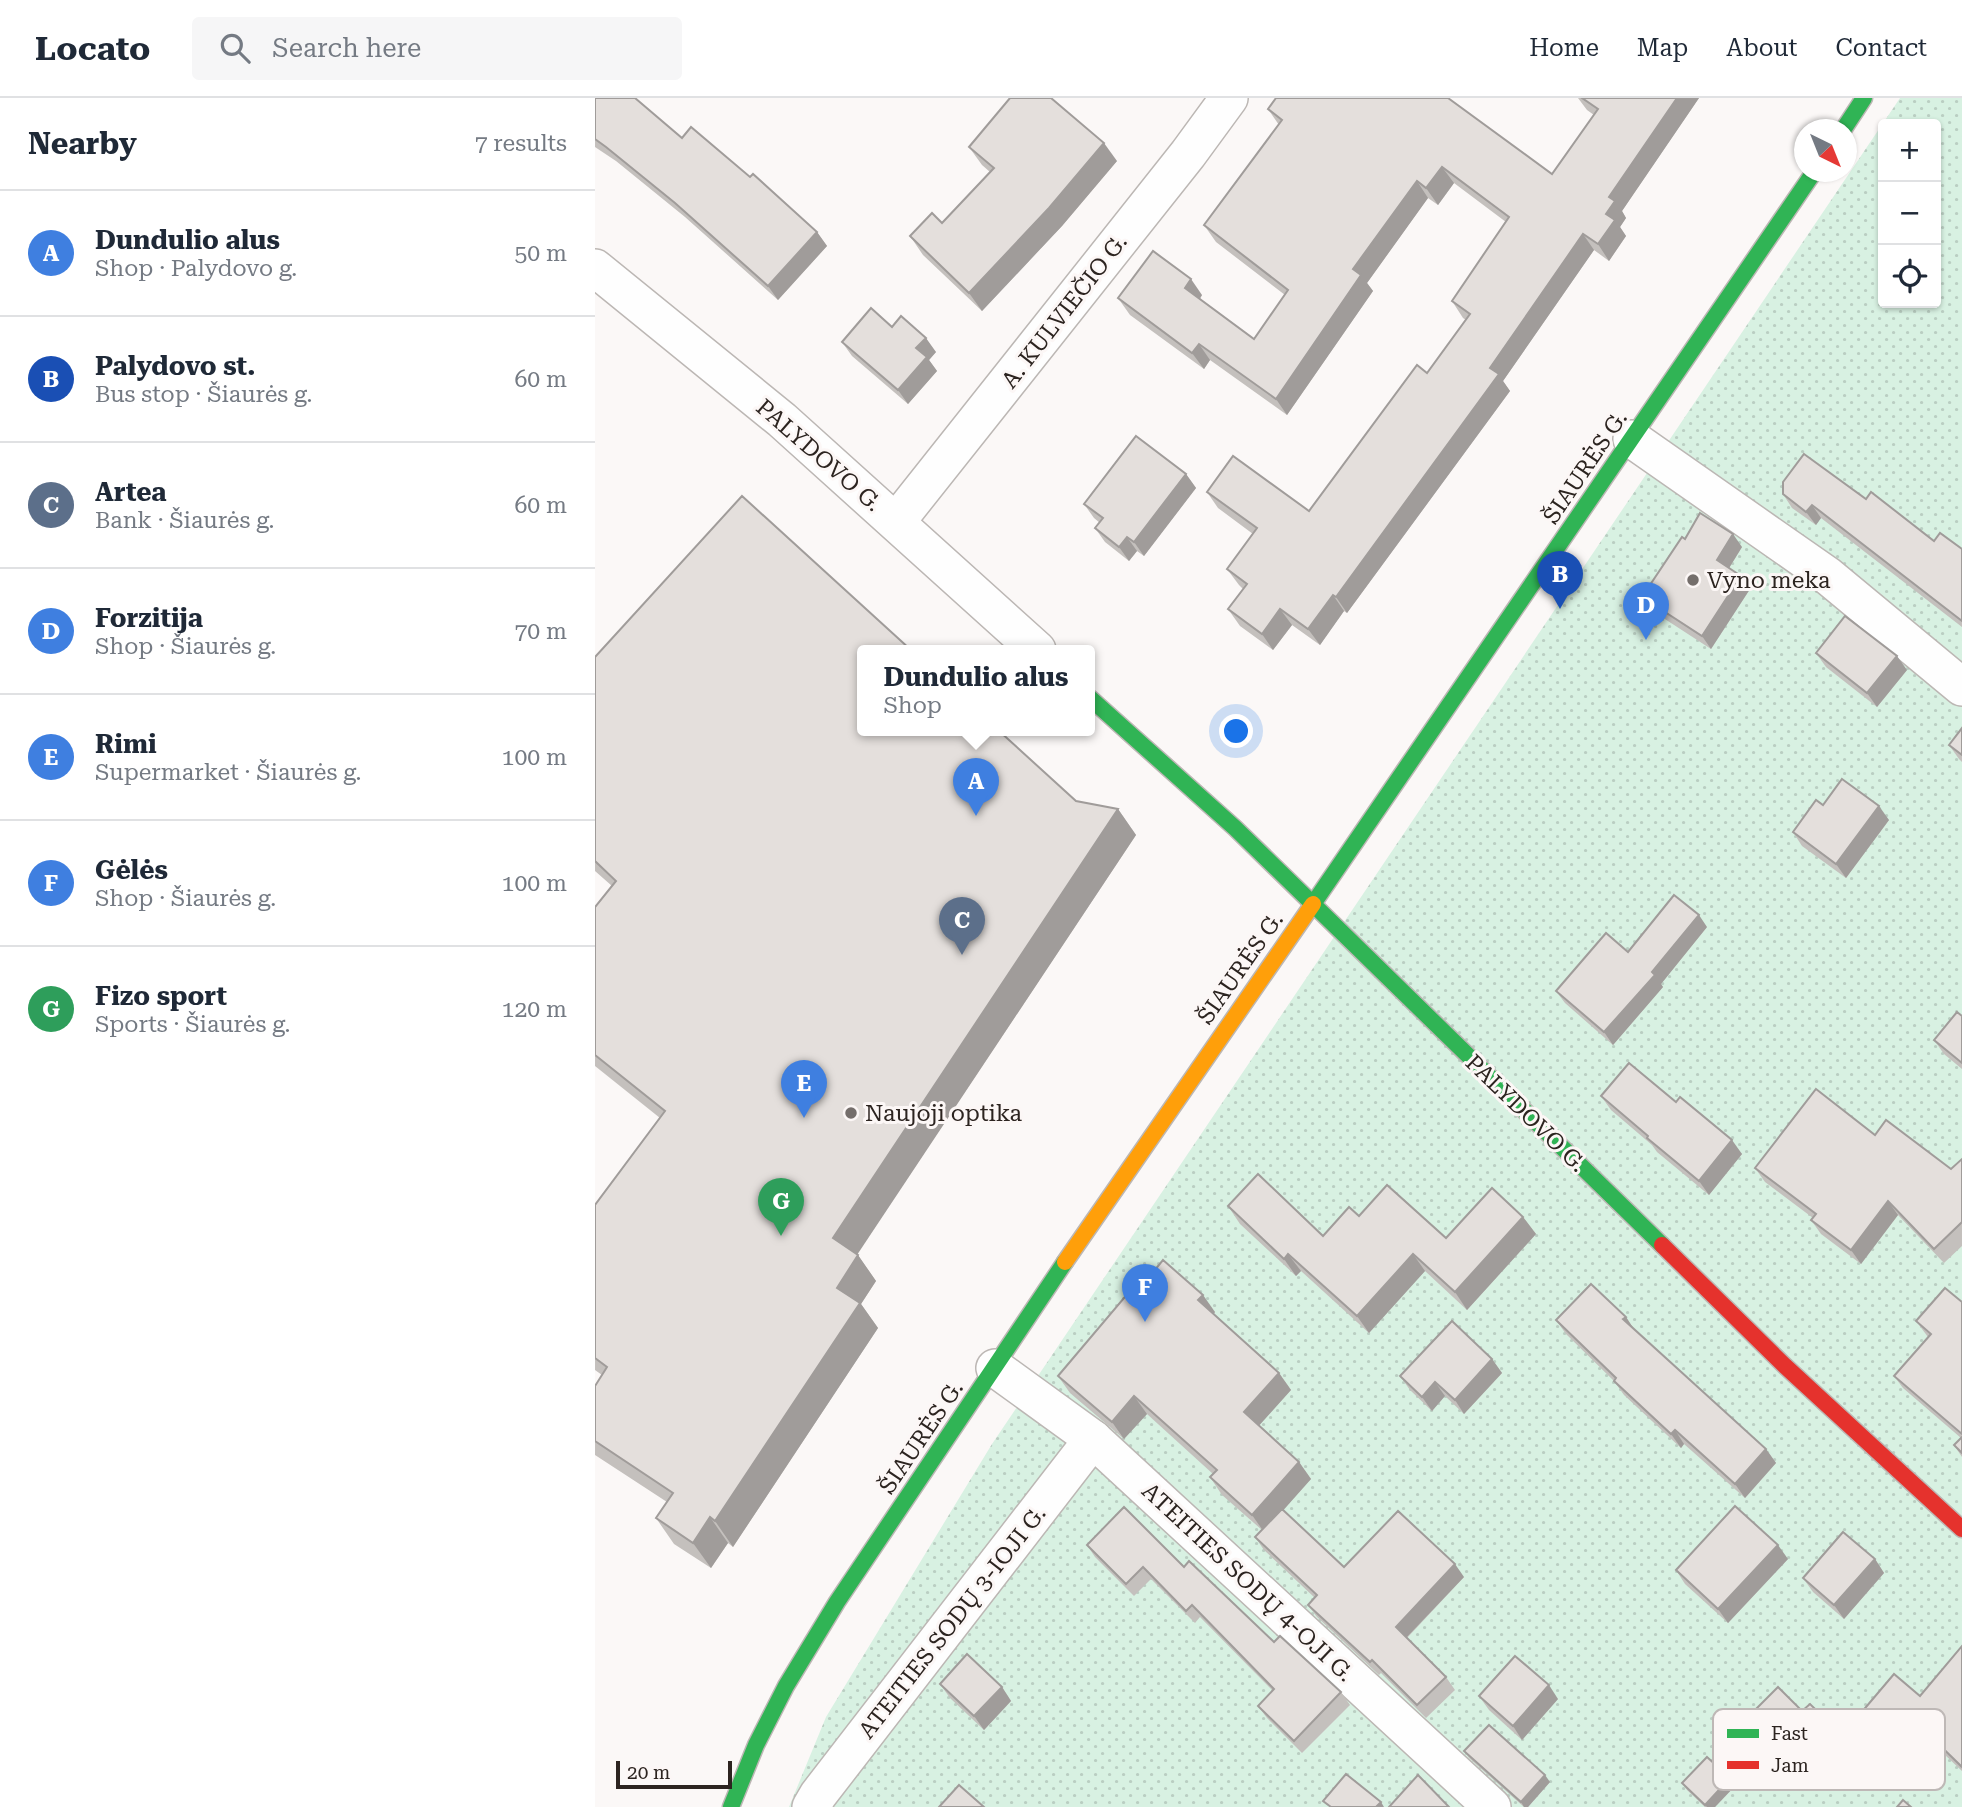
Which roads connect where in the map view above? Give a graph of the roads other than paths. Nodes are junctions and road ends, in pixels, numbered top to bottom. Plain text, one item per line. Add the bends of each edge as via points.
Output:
1 (1229, 98) edge
2 (1864, 98) edge
3 (1850, 119) edge
4 (1807, 182) edge
5 (595, 268) edge
6 (1632, 439) junction
7 (896, 522) junction
8 (1031, 645) edge
9 (1962, 687) edge
10 (1095, 702) edge
11 (1313, 903) junction
12 (995, 1368) junction
13 (1093, 1439) junction
14 (1962, 1529) edge
15 (731, 1807) edge
16 (811, 1807) edge
17 (1492, 1807) edge

1 - 7 street, A. KULVIEČIO G.
2 - 3 main road
4 - 6 main road, ŠIAURĖS G.
5 - 7 street, PALYDOVO G. via 782,420
6 - 9 street via 1828,576
6 - 11 main road, ŠIAURĖS G.
7 - 8 street, PALYDOVO G.
10 - 11 main road, PALYDOVO G.
11 - 12 main road, ŠIAURĖS G.
11 - 14 main road, PALYDOVO G. via 1784,1366
12 - 13 street, ATEITIES SODŲ 4-OJI G.
12 - 15 main road, ŠIAURĖS G. via 811,1645 756,1745
13 - 16 street, ATEITIES SODŲ 3-IOJI G.
13 - 17 street, ATEITIES SODŲ 4-OJI G.

